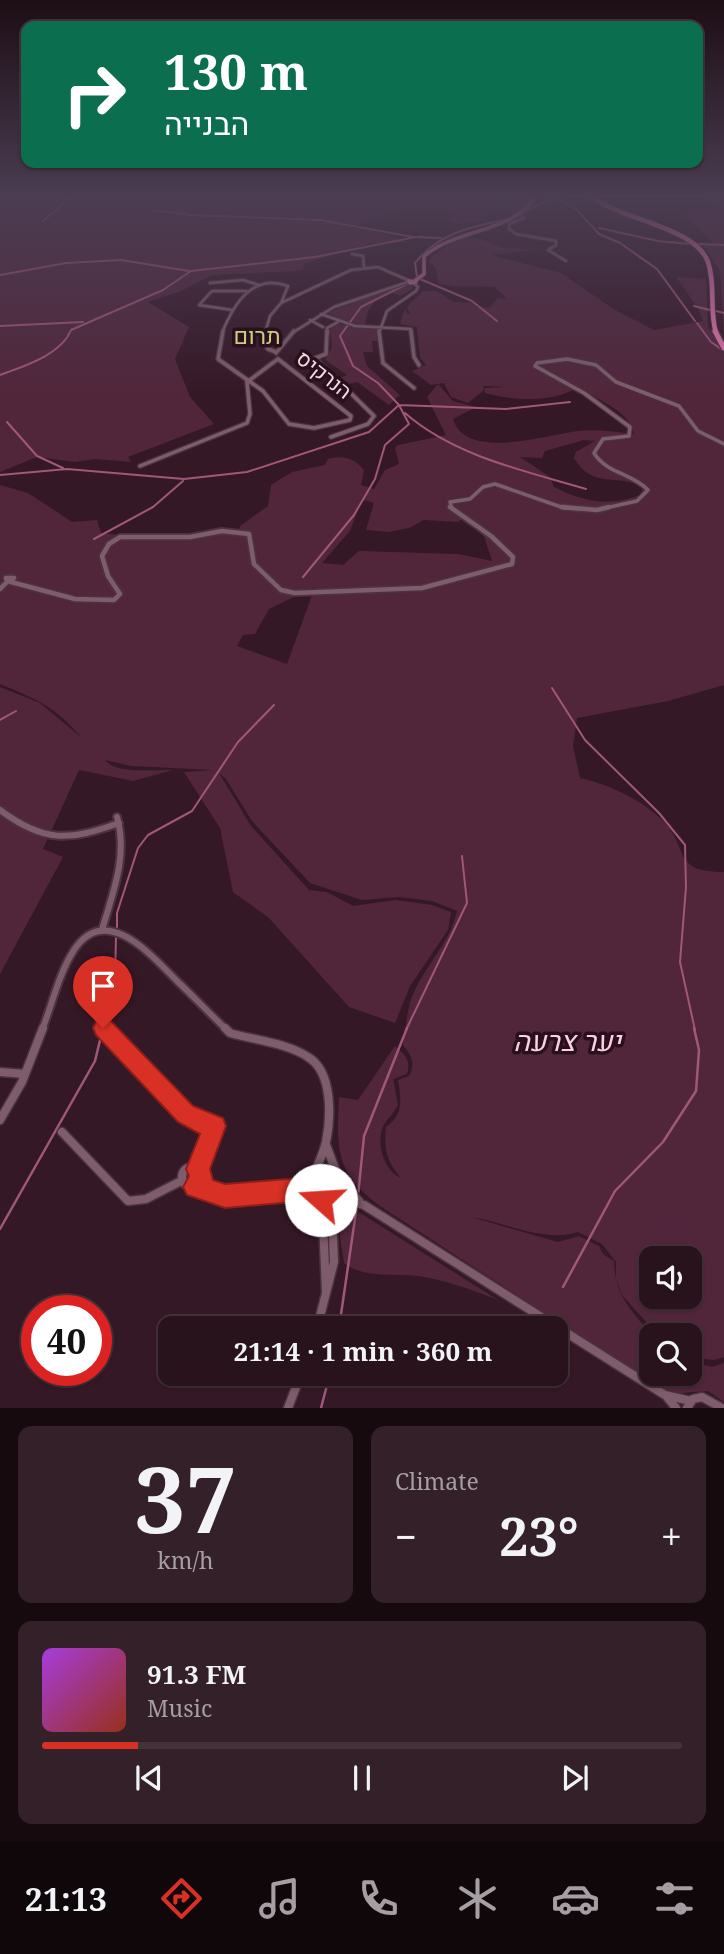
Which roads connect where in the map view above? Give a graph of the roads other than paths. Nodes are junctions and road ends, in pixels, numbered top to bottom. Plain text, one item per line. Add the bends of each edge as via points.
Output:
1 (364, 262) edge
2 (424, 262) edge
3 (708, 262) edge
4 (364, 267) junction
5 (412, 282) junction
6 (210, 283) dead end
7 (259, 285) junction
8 (246, 291) junction
9 (281, 303) junction
10 (232, 310) junction
11 (321, 314) junction
12 (310, 320) junction
13 (338, 322) junction
14 (323, 327) dead end
15 (380, 327) junction
16 (724, 348) edge
17 (276, 352) junction
18 (278, 359) junction
19 (316, 359) junction
20 (305, 362) dead end
21 (419, 365) dead end
22 (247, 382) junction
23 (414, 388) dead end
24 (331, 437) dead end
25 (724, 444) edge
26 (140, 466) dead end
27 (0, 589) edge
28 (0, 810) edge
29 (102, 930) junction
30 (103, 1028) dead end
31 (0, 1072) edge
32 (25, 1074) junction
33 (0, 1120) edge
34 (62, 1132) dead end
35 (326, 1143) junction
36 (198, 1169) junction
37 (336, 1170) junction
38 (316, 1171) junction
39 (183, 1180) junction
40 (342, 1181) junction
41 (195, 1187) junction
42 (313, 1193) junction
43 (335, 1198) junction
44 (354, 1201) junction
45 (364, 1205) junction
46 (333, 1222) junction
47 (326, 1292) junction
48 (320, 1316) edge
49 (297, 1386) edge
50 (664, 1395) junction
51 (689, 1405) edge
52 (289, 1408) edge
53 (677, 1408) edge
54 (722, 1408) edge

1 - 4 street
2 - 5 main road via 423,275
3 - 16 highway via 713,281 712,330
4 - 5 street via 380,267
4 - 9 street
5 - 11 street via 370,292
5 - 15 street via 418,289 389,305
6 - 7 street via 243,280
7 - 8 street
7 - 9 street via 287,285
8 - 10 street
8 - 10 street via 214,291 200,300 204,307
9 - 17 street via 270,316 263,341
10 - 22 street via 217,349 218,359
11 - 12 street
11 - 13 street
12 - 14 street
12 - 17 street
13 - 15 street
13 - 19 street via 327,328 328,351
15 - 21 street via 411,328
15 - 23 street via 383,363
17 - 18 street
18 - 22 street
18 - 22 street, הנרקיס via 351,416 350,420 334,426 295,426 282,418 264,392
19 - 20 street
19 - 24 street via 336,381 366,402 374,416 368,424
22 - 26 street via 247,424
25 - 27 street via 698,430 679,406 616,382 596,365 571,359 543,361 534,365 626,422 629,436 603,439 594,453 603,466 648,490 637,501 597,510 564,508 495,484 483,487 470,499 450,502 450,508 509,551 512,564 422,588 295,593 281,590 254,564 249,534 222,531 113,540 102,556 120,594 114,600 99,603 9,582
28 - 29 street via 28,831 45,836 75,836 118,820 121,858
29 - 32 street via 85,939 69,958
29 - 35 street via 123,934 142,946 230,1033 299,1052 318,1065 328,1090
30 - 36 street via 186,1114 215,1126
31 - 32 street
32 - 33 street
34 - 39 street via 128,1201 146,1199
35 - 37 street
35 - 38 street
36 - 39 street via 187,1170
36 - 41 street via 202,1178
37 - 38 street
37 - 40 street
38 - 42 street
39 - 41 street via 188,1187
40 - 43 street
40 - 45 street
41 - 42 street via 225,1196
42 - 43 street via 324,1201
42 - 47 street via 325,1235
43 - 44 street
43 - 46 street
44 - 45 street
44 - 46 street via 339,1205
45 - 50 street
46 - 47 street via 334,1262
47 - 48 street
49 - 52 street
50 - 51 street
50 - 53 street
51 - 54 street via 706,1397

